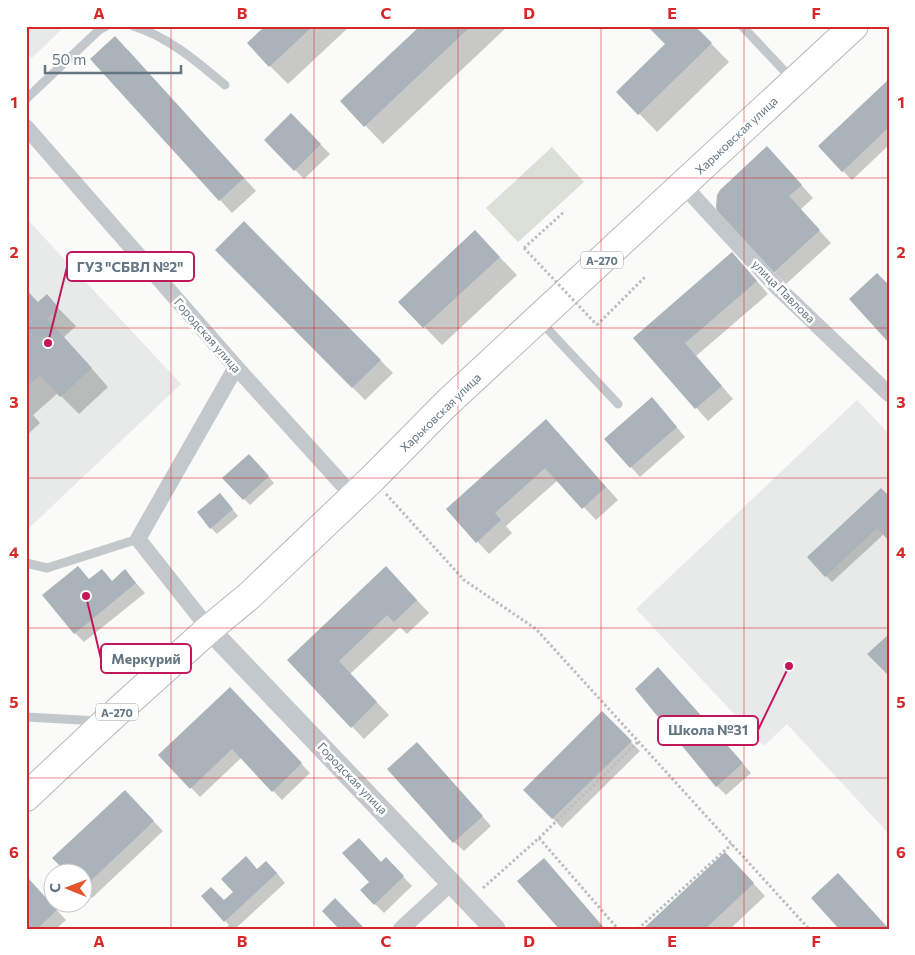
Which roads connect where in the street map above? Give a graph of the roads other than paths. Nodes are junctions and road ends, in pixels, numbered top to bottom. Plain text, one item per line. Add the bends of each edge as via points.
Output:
1 (106, 26) edge
2 (134, 26) edge
3 (742, 26) edge
4 (854, 26) edge
5 (794, 81) junction
6 (225, 85) dead end
7 (26, 99) edge
8 (26, 127) edge
9 (684, 185) junction
10 (538, 319) junction
11 (236, 367) junction
12 (889, 394) edge
13 (618, 404) dead end
14 (363, 487) junction
15 (138, 539) junction
16 (26, 564) edge
17 (209, 629) junction
18 (26, 717) edge
19 (107, 721) junction
20 (26, 797) edge
21 (452, 882) junction
22 (401, 929) edge
23 (495, 929) edge

1 - 7 lane
2 - 6 lane via 183,51
3 - 5 lane
4 - 5 highway, Харьковская улица / А-270
5 - 9 highway, Харьковская улица / А-270
8 - 11 street, Городская улица
9 - 10 highway, Харьковская улица / А-270
9 - 12 street, улица Павлова via 778,287
10 - 13 lane
10 - 14 highway, Харьковская улица / А-270
11 - 14 street, Городская улица
11 - 15 street
14 - 17 highway, Харьковская улица / А-270 via 249,596
15 - 16 lane via 47,568
15 - 17 street
17 - 19 highway, Харьковская улица / А-270
17 - 21 street, Городская улица
18 - 19 lane
19 - 20 highway, Харьковская улица / А-270
21 - 22 street
21 - 23 street, Городская улица

